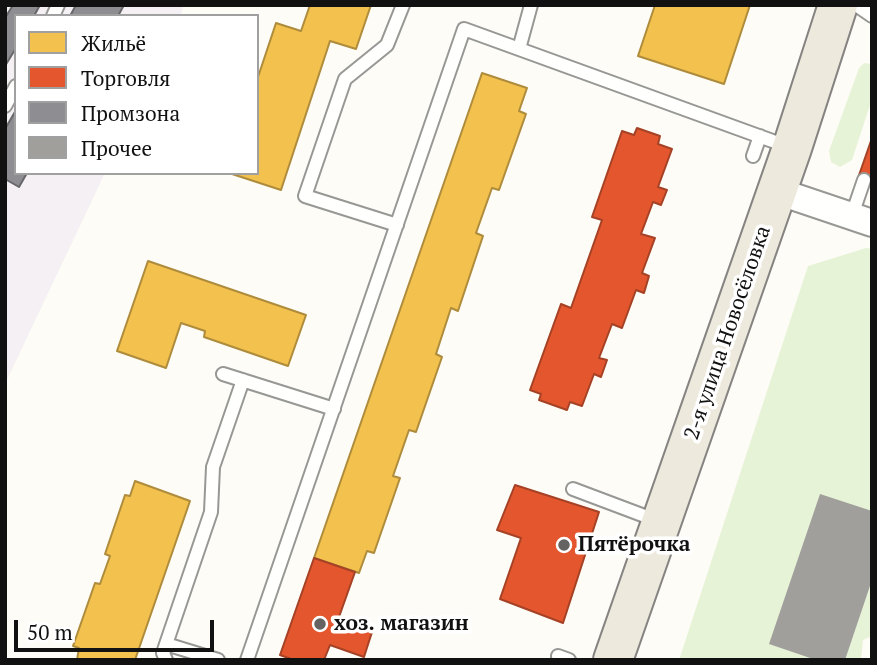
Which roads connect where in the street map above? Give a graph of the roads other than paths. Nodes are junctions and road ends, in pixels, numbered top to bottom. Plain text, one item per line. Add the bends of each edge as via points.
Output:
1 (403, 5) edge
2 (531, 5) edge
3 (838, 5) edge
4 (856, 5) edge
5 (872, 16) edge
6 (519, 48) junction
7 (14, 90) edge
8 (5, 106) edge
9 (776, 142) junction
10 (752, 156) dead end
11 (864, 180) dead end
12 (772, 189) junction
13 (862, 219) edge
14 (397, 225) junction
15 (222, 374) dead end
16 (243, 380) junction
17 (334, 409) junction
18 (573, 489) dead end
19 (662, 523) junction
20 (166, 644) junction
21 (166, 660) edge
22 (218, 660) edge
23 (247, 660) edge
24 (613, 660) edge

1 - 14 lane via 387,46 345,79 305,196
2 - 6 lane
3 - 9 main road, 2-я улица Новосёловка
4 - 5 lane
6 - 9 lane
6 - 14 lane via 464,29
7 - 8 lane
9 - 10 lane
9 - 12 main road, 2-я улица Новосёловка
11 - 13 lane
12 - 13 street
12 - 19 main road, 2-я улица Новосёловка
14 - 17 lane
15 - 16 lane
16 - 17 lane
16 - 20 lane via 214,467 211,512
17 - 23 lane
18 - 19 lane
19 - 24 main road, 2-я улица Новосёловка
20 - 21 lane
20 - 22 lane

